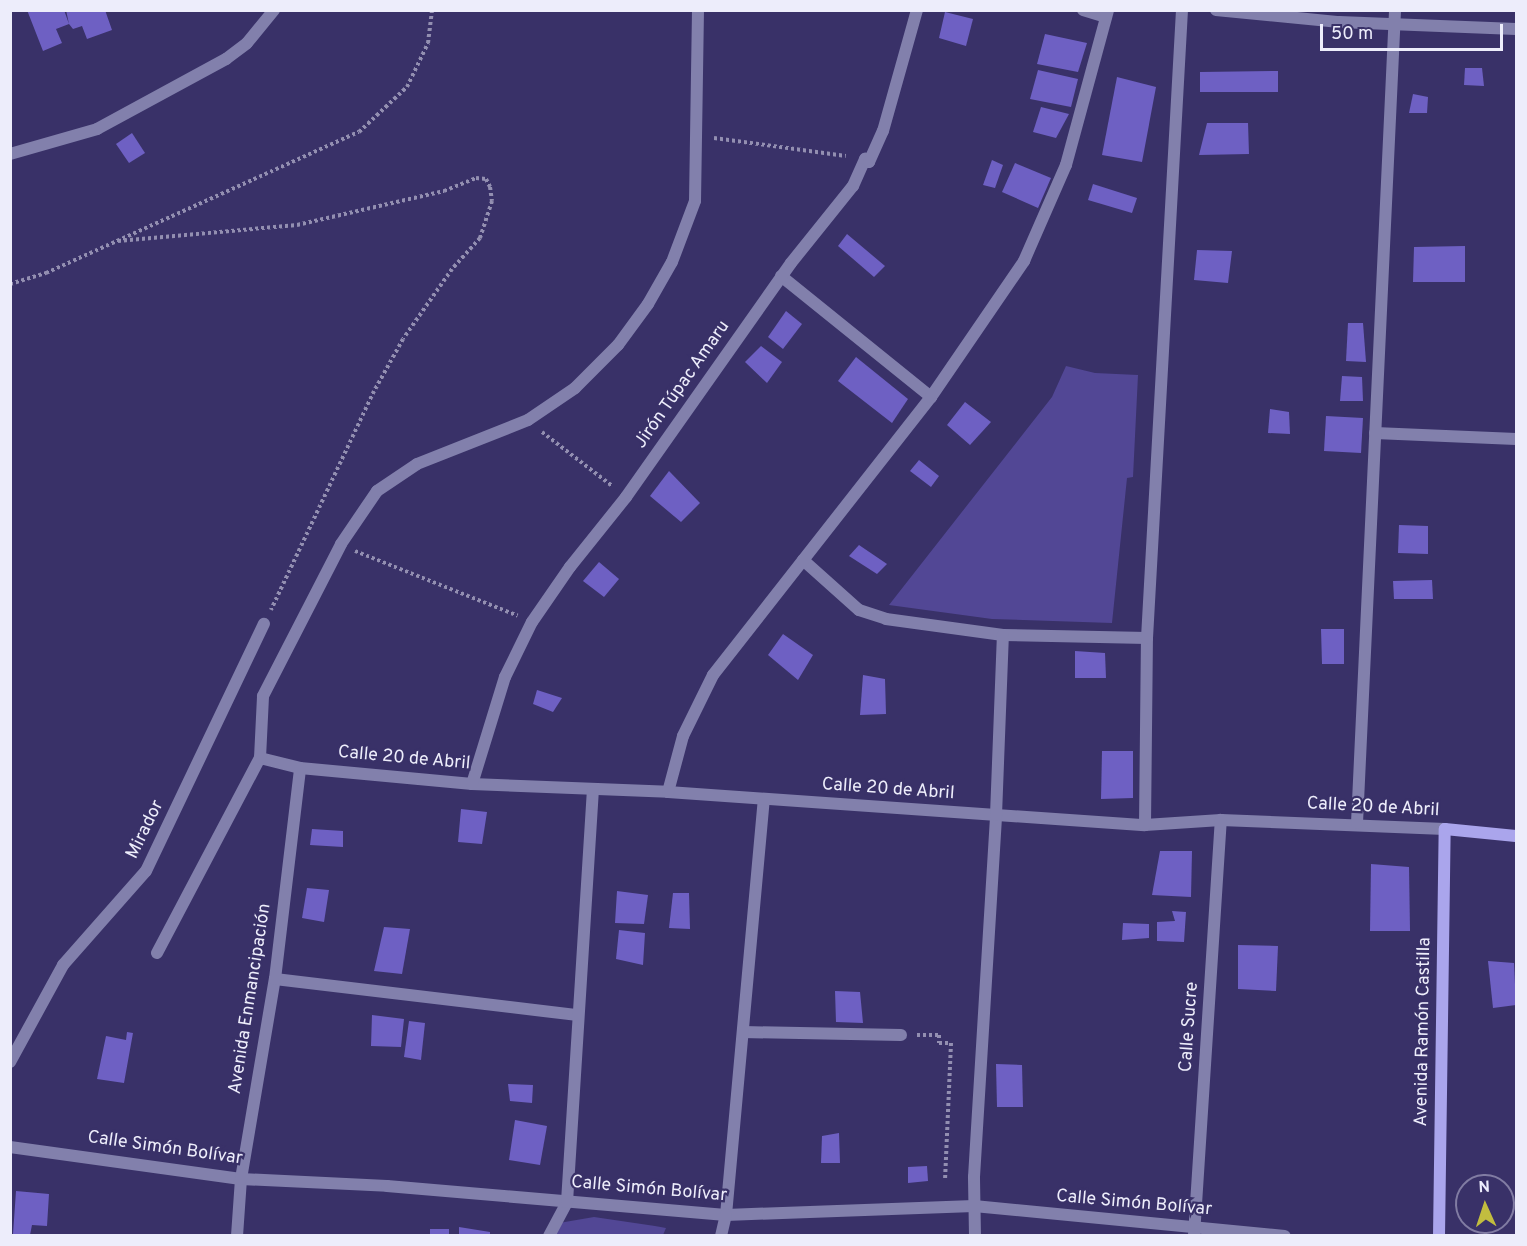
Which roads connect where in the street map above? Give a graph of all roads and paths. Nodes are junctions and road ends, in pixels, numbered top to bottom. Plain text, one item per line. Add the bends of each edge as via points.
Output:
1 (274, 10) edge
2 (432, 10) edge
3 (698, 10) edge
4 (917, 10) edge
5 (1083, 10) edge
6 (1182, 10) edge
7 (1216, 10) edge
8 (1107, 14) edge
9 (1394, 17) edge
10 (1516, 29) edge
11 (695, 135) junction
12 (10, 154) edge
13 (865, 159) junction
14 (118, 241) junction
15 (781, 276) junction
16 (10, 284) edge
17 (931, 397) junction
18 (528, 420) junction
19 (1375, 433) junction
20 (1516, 439) edge
21 (626, 497) junction
22 (341, 544) junction
23 (803, 561) junction
24 (532, 622) junction
25 (264, 624) joint
26 (1003, 635) junction
27 (1147, 638) junction
28 (260, 758) junction
29 (300, 768) junction
30 (472, 784) junction
31 (594, 790) junction
32 (668, 792) junction
33 (764, 800) junction
34 (996, 815) junction
35 (1221, 820) junction
36 (1357, 823) junction
37 (1144, 825) junction
38 (1445, 829) junction
39 (1516, 836) edge
40 (157, 953) dead end
41 (275, 979) junction
42 (578, 1015) junction
43 (743, 1032) junction
44 (901, 1035) joint
45 (10, 1062) edge
46 (10, 1146) edge
47 (241, 1179) junction
48 (945, 1179) dead end
49 (567, 1202) junction
50 (974, 1206) junction
51 (726, 1215) junction
52 (1195, 1232) edge
53 (237, 1236) edge
54 (549, 1236) edge
55 (722, 1236) edge
56 (975, 1236) edge
57 (1285, 1236) edge
58 (1439, 1236) edge

1 - 12 street via 247,43 226,59 97,129
2 - 14 path via 428,42 407,87 359,132
3 - 11 street
4 - 13 street, Jirón Túpac Amaru via 884,131 869,162
5 - 8 street
6 - 27 street
7 - 9 street
8 - 17 street via 1066,165 1024,261
9 - 10 street
9 - 19 street
11 - 13 path
11 - 18 street via 695,201 672,262 648,304 618,345 575,388
13 - 15 street, Jirón Túpac Amaru via 854,186
14 - 16 path
14 - 25 path via 297,225 444,191 476,178 486,179 490,187 492,201 480,238 452,269 403,339 374,391
15 - 17 street
15 - 21 street, Jirón Túpac Amaru
17 - 23 street
18 - 21 path
18 - 22 street via 417,464 377,491 363,506
19 - 20 street
19 - 36 street
21 - 24 street, Jirón Túpac Amaru
22 - 24 path via 368,559
22 - 28 street via 263,696
23 - 26 street via 859,610 873,616
23 - 32 street via 713,675 687,726
24 - 30 street, Jirón Túpac Amaru via 505,677
25 - 45 street, Mirador via 146,871 63,965
26 - 27 street
26 - 34 street
27 - 37 street
28 - 29 street, Calle 20 de Abril
28 - 40 street
29 - 30 street, Calle 20 de Abril
29 - 41 street, Avenida Enmancipación
30 - 31 street, Calle 20 de Abril
31 - 32 street, Calle 20 de Abril
31 - 42 street
32 - 33 street, Calle 20 de Abril
33 - 34 street, Calle 20 de Abril
33 - 43 street
34 - 37 street, Calle 20 de Abril
34 - 50 street
35 - 36 street, Calle 20 de Abril
35 - 37 street, Calle 20 de Abril
35 - 52 street, Calle Sucre
36 - 38 street, Calle 20 de Abril
38 - 39 main road, Calle 20 de Abril
38 - 58 main road, Avenida Ramón Castilla
41 - 42 street
41 - 47 street, Avenida Enmancipación
42 - 49 street
43 - 44 street
43 - 51 street
44 - 48 path via 939,1035 939,1043 951,1043
46 - 47 street, Calle Simón Bolívar
47 - 49 street, Calle Simón Bolívar
47 - 53 street, Avenida Enmancipación
49 - 51 street, Calle Simón Bolívar
49 - 54 street
50 - 51 street, Calle Simón Bolívar
50 - 52 street, Calle Simón Bolívar
50 - 56 street
51 - 55 street
52 - 57 street, Calle Simón Bolívar

